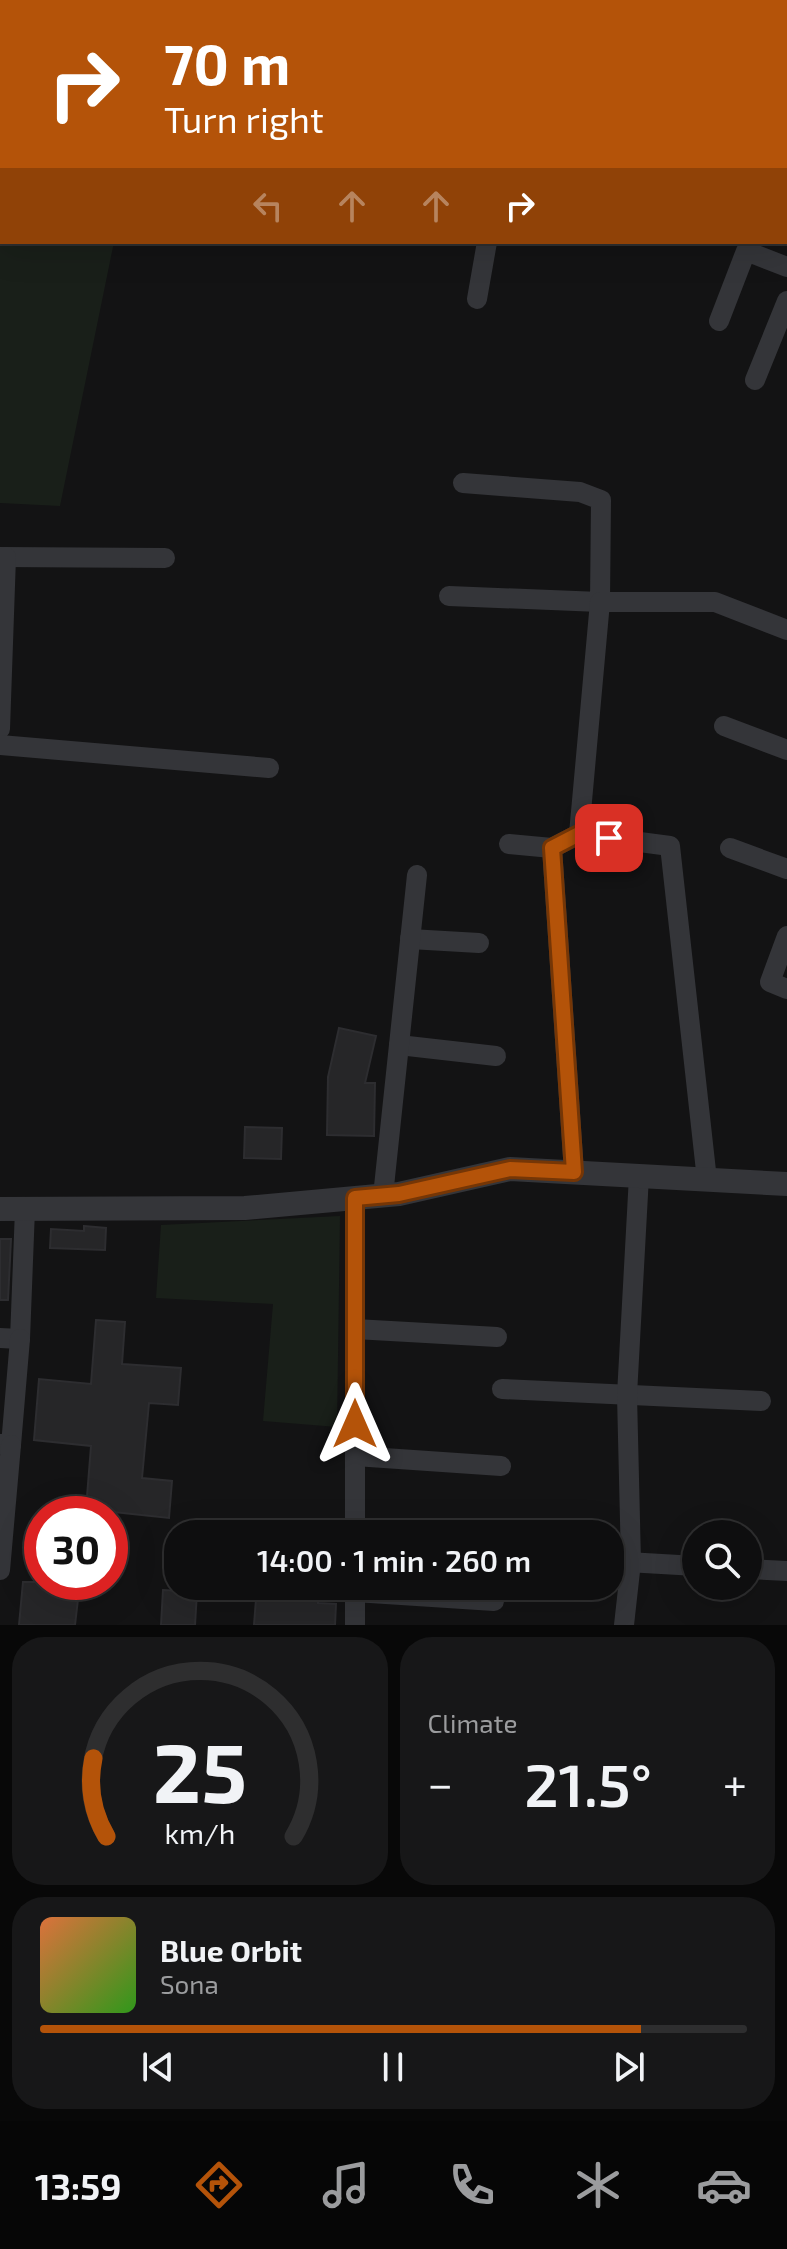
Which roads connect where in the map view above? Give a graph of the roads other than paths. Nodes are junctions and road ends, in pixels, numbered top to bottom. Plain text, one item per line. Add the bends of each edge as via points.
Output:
1 (487, 244) edge
2 (748, 246) edge
3 (787, 267) edge
4 (477, 299) dead end
5 (787, 301) edge
6 (719, 321) dead end
7 (755, 380) dead end
8 (463, 483) dead end
9 (3, 557) edge
10 (165, 558) dead end
11 (449, 596) dead end
12 (600, 602) junction
13 (787, 630) edge
14 (1, 659) edge
15 (724, 726) dead end
16 (0, 729) edge
17 (0, 745) edge
18 (787, 750) edge
19 (269, 768) dead end
20 (579, 834) junction
21 (509, 844) dead end
22 (552, 848) junction
23 (730, 848) dead end
24 (787, 869) edge
25 (417, 875) dead end
26 (787, 936) edge
27 (410, 939) junction
28 (479, 943) dead end
29 (787, 989) edge
30 (399, 1045) junction
31 (496, 1056) dead end
32 (574, 1172) junction
33 (639, 1176) junction
34 (707, 1180) junction
35 (787, 1184) edge
36 (383, 1196) junction
37 (355, 1198) junction
38 (0, 1209) edge
39 (25, 1209) junction
40 (355, 1329) junction
41 (497, 1337) dead end
42 (10, 1338) edge
43 (502, 1389) dead end
44 (627, 1395) junction
45 (761, 1401) dead end
46 (6, 1445) edge
47 (355, 1456) junction
48 (501, 1466) dead end
49 (355, 1520) edge
50 (622, 1520) edge
51 (1, 1559) edge
52 (624, 1561) edge
53 (682, 1565) edge
54 (762, 1570) edge
55 (787, 1571) edge
56 (355, 1600) edge
57 (482, 1600) edge
58 (622, 1600) edge
59 (494, 1601) dead end
60 (355, 1625) edge
61 (624, 1625) edge

1 - 4 street
2 - 3 street
2 - 6 street
5 - 7 street
8 - 12 street via 580,492 601,500
9 - 10 street
9 - 14 street
11 - 12 street
12 - 13 street via 715,602
12 - 20 street
14 - 16 street
15 - 18 street
17 - 19 street
20 - 22 street
20 - 34 street via 670,846
21 - 22 street
22 - 32 street
23 - 24 street
25 - 27 street
26 - 29 street via 770,982
27 - 28 street
27 - 30 street
30 - 31 street
30 - 36 street
32 - 33 street
32 - 36 street via 510,1169
33 - 34 street
33 - 44 street
34 - 35 street
36 - 37 street
37 - 39 street via 245,1208
37 - 40 street
38 - 39 street
39 - 42 street
40 - 41 street
40 - 47 street
42 - 46 street
43 - 44 street
44 - 45 street
44 - 50 street
46 - 51 street
47 - 48 street
47 - 49 street
52 - 53 street
54 - 55 street
56 - 60 street
57 - 59 street
58 - 61 street

